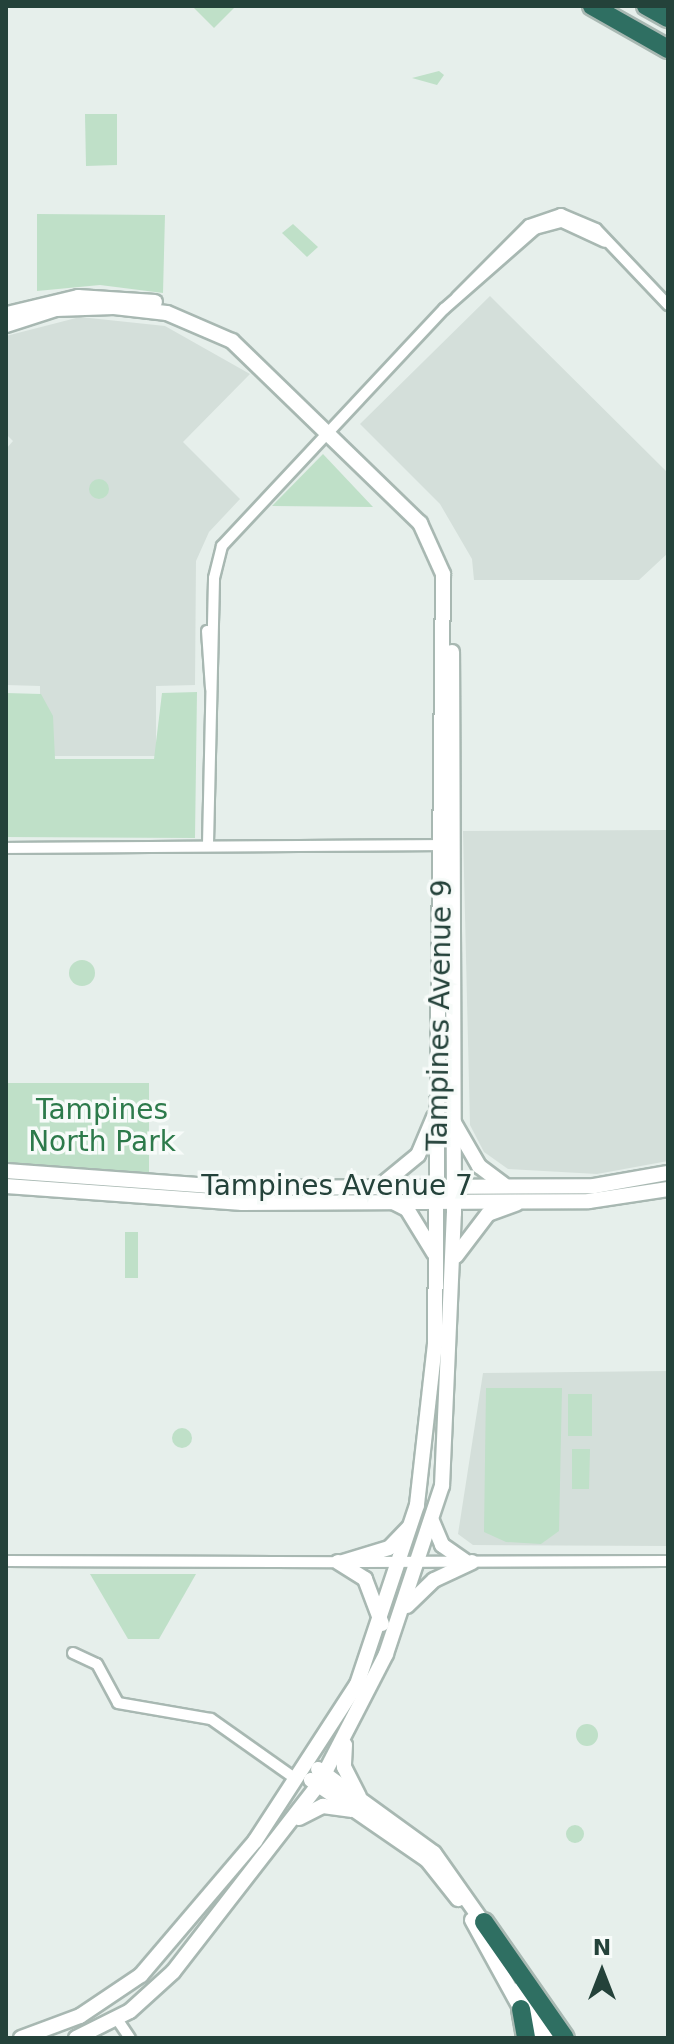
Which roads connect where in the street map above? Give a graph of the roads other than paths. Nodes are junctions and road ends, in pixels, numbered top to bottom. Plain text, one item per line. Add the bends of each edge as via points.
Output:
1 (592, 6) edge
2 (646, 6) edge
3 (668, 18) edge
4 (668, 49) edge
5 (668, 305) edge
6 (6, 315) edge
7 (6, 325) edge
8 (330, 426) junction
9 (208, 844) junction
10 (447, 845) junction
11 (6, 846) edge
12 (437, 1110) junction
13 (452, 1119) junction
14 (6, 1171) edge
15 (668, 1173) edge
16 (6, 1186) edge
17 (379, 1187) junction
18 (508, 1187) junction
19 (668, 1189) edge
20 (446, 1192) junction
21 (388, 1200) junction
22 (529, 1200) junction
23 (436, 1256) junction
24 (453, 1260) junction
25 (432, 1521) junction
26 (412, 1523) junction
27 (401, 1560) junction
28 (419, 1560) junction
29 (6, 1561) edge
30 (668, 1561) edge
31 (341, 1562) junction
32 (468, 1562) junction
33 (399, 1616) junction
34 (382, 1625) junction
35 (73, 1653) dead end
36 (346, 1740) junction
37 (301, 1772) junction
38 (322, 1779) junction
39 (359, 1805) junction
40 (292, 1823) junction
41 (484, 1922) junction
42 (190, 1952) junction
43 (141, 1975) junction
44 (521, 2009) junction
45 (117, 2019) junction
46 (21, 2038) edge
47 (76, 2038) edge
48 (130, 2038) edge
49 (526, 2038) edge
50 (537, 2038) edge
51 (550, 2038) edge
52 (565, 2038) edge

1 - 4 highway
2 - 3 highway
5 - 8 street via 578,218 546,216 492,257
6 - 8 main road, Tampines Avenue 9 via 95,296 188,311 248,341
7 - 8 main road, Tampines Avenue 9 via 77,307 167,313 246,350
8 - 9 street via 249,512 227,528 210,559
8 - 10 main road, Tampines Avenue 9 via 420,523 438,556
9 - 10 street
9 - 11 street
10 - 12 main road, Tampines Avenue 9
10 - 13 main road, Tampines Avenue 9
12 - 17 main road via 418,1155
12 - 20 main road, Tampines Avenue 9
13 - 18 main road via 479,1166
13 - 20 main road, Tampines Avenue 9
14 - 17 main road, Tampines Avenue 7 via 186,1186
15 - 18 main road, Tampines Avenue 7 via 594,1186
16 - 21 main road, Tampines Avenue 7 via 192,1202
17 - 20 main road, Tampines Avenue 7
18 - 20 main road, Tampines Avenue 7
19 - 22 main road, Tampines Avenue 7 via 614,1199
20 - 21 main road, Tampines Avenue 7
20 - 22 main road, Tampines Avenue 7
20 - 23 main road
20 - 24 main road
21 - 23 main road via 407,1209
22 - 24 main road via 488,1214
23 - 26 main road via 428,1456
24 - 25 main road via 448,1456
25 - 28 main road
25 - 32 main road via 448,1552
26 - 27 main road
26 - 31 main road via 389,1548
27 - 28 street
27 - 31 street
27 - 34 main road
28 - 32 street
28 - 33 main road
29 - 31 street
30 - 32 street
31 - 34 main road via 365,1579
32 - 33 main road via 434,1580
33 - 36 main road
34 - 37 main road
35 - 37 street via 97,1664 118,1703 211,1719
36 - 38 main road
36 - 39 main road via 344,1767
37 - 38 main road
37 - 43 main road
38 - 39 main road
38 - 40 main road
39 - 40 main road via 323,1806
39 - 41 main road via 434,1853
39 - 44 main road via 427,1860 447,1884
40 - 42 main road
41 - 51 main road
41 - 52 highway
42 - 43 main road
42 - 45 main road
43 - 46 main road via 80,2016
44 - 49 highway
44 - 50 main road
45 - 47 main road
45 - 48 street

